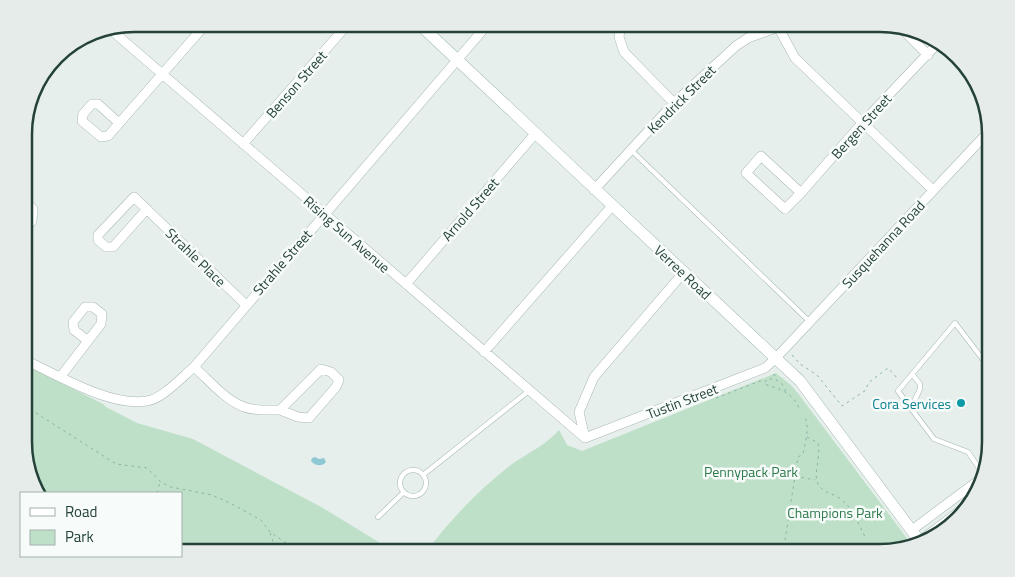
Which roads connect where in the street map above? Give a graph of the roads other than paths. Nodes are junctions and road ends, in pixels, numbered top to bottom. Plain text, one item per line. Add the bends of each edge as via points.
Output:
1 (199, 32) edge
2 (341, 32) edge
3 (427, 32) edge
4 (481, 32) edge
5 (620, 32) edge
6 (762, 32) edge
7 (782, 32) edge
8 (116, 34) edge
9 (911, 37) edge
10 (934, 48) edge
11 (928, 56) junction
12 (457, 60) junction
13 (163, 74) junction
14 (674, 103) junction
15 (863, 122) junction
16 (118, 124) dead end
17 (535, 134) junction
18 (982, 138) edge
19 (243, 144) junction
20 (631, 150) junction
21 (594, 190) junction
22 (933, 190) junction
23 (801, 193) junction
24 (612, 206) junction
25 (32, 208) edge
26 (147, 209) junction
27 (324, 214) junction
28 (32, 221) edge
29 (684, 272) junction
30 (406, 284) junction
31 (246, 304) junction
32 (810, 322) junction
33 (88, 341) dead end
34 (484, 352) junction
35 (982, 358) edge
36 (775, 359) junction
37 (32, 363) edge
38 (194, 367) junction
39 (912, 374) junction
40 (60, 376) junction
41 (530, 390) junction
42 (911, 408) junction
43 (280, 410) junction
44 (586, 438) junction
45 (979, 469) edge
46 (423, 475) junction
47 (974, 483) edge
48 (404, 492) junction
49 (378, 517) dead end
50 (912, 530) junction
51 (917, 538) edge

1 - 13 street
2 - 19 street, Benson Street
3 - 12 main road, Verree Road
4 - 12 street, Strahle Street
5 - 14 street via 624,52
6 - 14 street, Kendrick Street via 736,46
7 - 15 street via 795,58
8 - 13 street, Rising Sun Avenue
9 - 11 street
10 - 11 street, Bergen Street
11 - 15 street, Bergen Street
12 - 17 main road, Verree Road
12 - 27 street, Strahle Street
13 - 16 street
13 - 19 street, Rising Sun Avenue
14 - 20 street, Kendrick Street
15 - 22 street
15 - 23 street, Bergen Street
17 - 21 main road, Verree Road
17 - 30 street, Arnold Street
18 - 22 street, Susquehanna Road
19 - 27 street, Rising Sun Avenue
20 - 21 street, Kendrick Street
20 - 32 lane
21 - 24 main road, Verree Road
22 - 32 street, Susquehanna Road
23 - 23 street, Bergen Street via 761,156 746,173 784,208
24 - 29 main road, Verree Road
24 - 34 street
25 - 28 street
26 - 26 street, Strahle Place via 113,247 106,247 98,240 98,235 134,197
26 - 31 street, Strahle Place
27 - 30 street, Rising Sun Avenue
27 - 31 street, Strahle Street
29 - 36 main road, Verree Road
29 - 44 street via 594,377 578,412
30 - 34 street, Rising Sun Avenue
31 - 38 street, Strahle Street
32 - 36 street, Susquehanna Road
33 - 40 street
34 - 41 street, Rising Sun Avenue
35 - 39 lane via 955,324
36 - 44 street, Tustin Street via 766,368
36 - 50 main road, Verree Road via 800,381
37 - 40 street, Strahle Street
38 - 40 street, Strahle Street via 148,401 117,400
38 - 43 street via 244,407
39 - 42 lane via 920,389
39 - 42 lane via 898,391
41 - 44 street, Rising Sun Avenue
41 - 46 lane
42 - 45 lane via 934,439 968,452
43 - 43 street via 322,369 331,372 338,380 336,387 310,418
46 - 48 lane via 426,487 421,494 413,496
46 - 48 lane via 416,470 404,474 400,482
47 - 50 street
48 - 49 lane
50 - 51 main road, Verree Road

